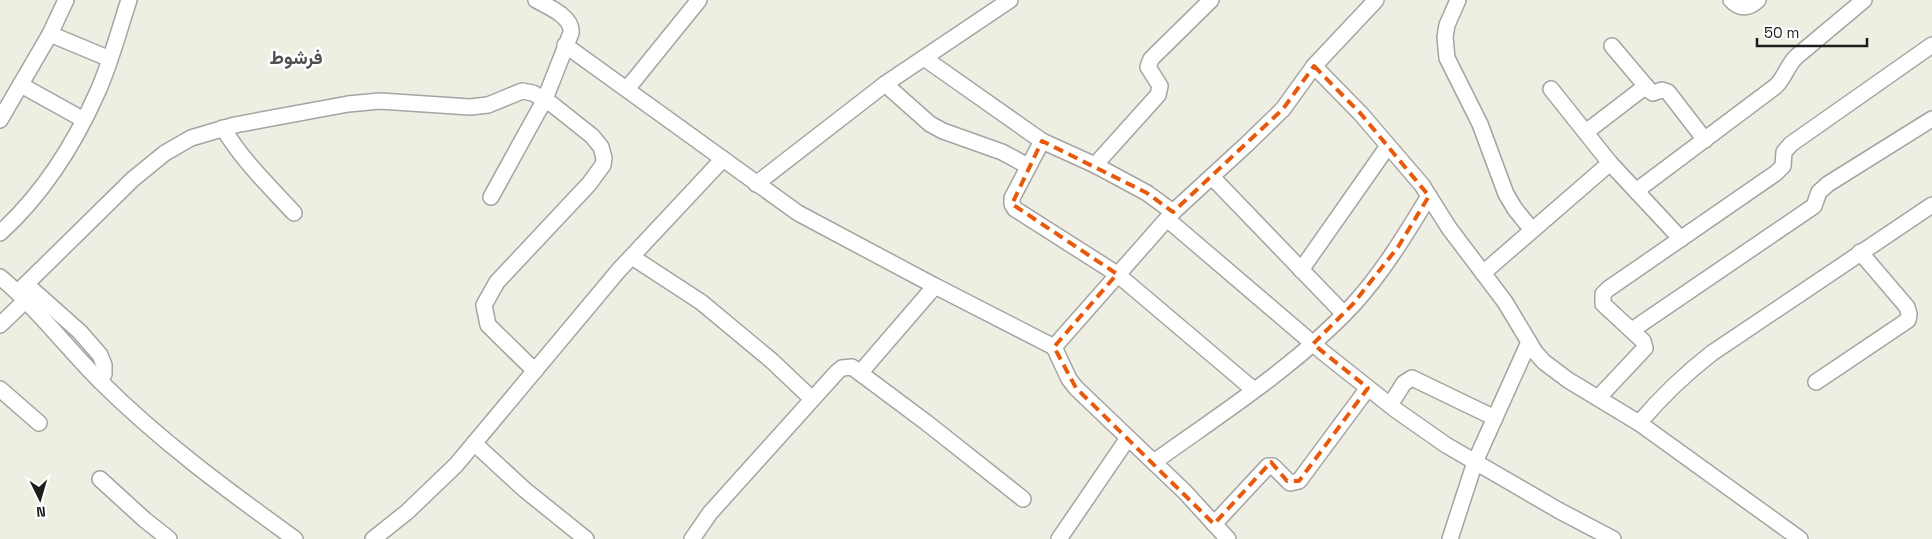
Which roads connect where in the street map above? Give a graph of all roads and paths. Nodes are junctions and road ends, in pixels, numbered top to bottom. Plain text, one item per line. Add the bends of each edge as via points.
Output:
1 (66, 0) edge
2 (129, 0) edge
3 (536, 0) edge
4 (699, 0) edge
5 (1010, 0) edge
6 (1211, 0) edge
7 (1376, 0) edge
8 (1458, 0) edge
9 (1731, 0) edge
10 (1758, 0) edge
11 (1859, 2) edge
12 (50, 34) junction
13 (565, 45) junction
14 (1932, 45) edge
15 (1612, 46) dead end
16 (924, 58) junction
17 (110, 59) junction
18 (1314, 66) junction
19 (885, 84) junction
20 (21, 85) junction
21 (1646, 86) junction
22 (627, 89) junction
23 (1551, 89) dead end
24 (545, 99) junction
25 (1932, 119) edge
26 (0, 120) edge
27 (84, 120) junction
28 (223, 128) junction
29 (1586, 132) junction
30 (1705, 140) junction
31 (1042, 141) junction
32 (1388, 146) junction
33 (723, 159) junction
34 (1610, 163) junction
35 (1095, 164) junction
36 (1028, 166) junction
37 (1212, 177) junction
38 (756, 184) junction
39 (1636, 191) junction
40 (1429, 196) junction
41 (491, 197) dead end
42 (1932, 205) edge
43 (294, 213) dead end
44 (1170, 215) junction
45 (1532, 230) junction
46 (0, 233) edge
47 (1681, 238) junction
48 (1860, 252) junction
49 (632, 256) junction
50 (1302, 270) junction
51 (1483, 272) junction
52 (1117, 274) junction
53 (0, 277) edge
54 (935, 286) junction
55 (23, 292) junction
56 (1344, 314) junction
57 (0, 325) edge
58 (1632, 330) junction
59 (1529, 342) junction
60 (1313, 344) junction
61 (1054, 346) junction
62 (534, 371) junction
63 (860, 373) junction
64 (1816, 382) dead end
65 (1368, 388) junction
66 (0, 389) edge
67 (1254, 390) junction
68 (1598, 398) junction
69 (812, 399) junction
70 (1390, 405) junction
71 (1495, 418) junction
72 (39, 423) dead end
73 (1639, 423) junction
74 (1128, 438) junction
75 (474, 443) junction
76 (1154, 462) junction
77 (1475, 462) junction
78 (100, 479) dead end
79 (1023, 499) dead end
80 (1214, 524) junction
81 (169, 539) edge
82 (296, 539) edge
83 (373, 539) edge
84 (586, 539) edge
85 (692, 539) edge
86 (1059, 539) edge
87 (1228, 539) edge
88 (1450, 539) edge
89 (1613, 539) edge
90 (1800, 539) edge

1 - 12 street
2 - 17 street
3 - 13 street via 570,24 571,33
4 - 22 street
5 - 16 street
6 - 35 street via 1151,59 1148,67 1160,86 1158,95
7 - 18 street
8 - 45 street via 1447,25 1447,58 1480,124 1506,194
9 - 10 street via 1744,8
11 - 30 street via 1796,57 1776,86
12 - 17 street
12 - 20 street
13 - 22 street
13 - 24 street
14 - 47 street via 1795,140 1785,148 1780,169
15 - 21 street
16 - 19 street
16 - 31 street
17 - 27 street
18 - 32 street
18 - 37 street via 1283,109
19 - 36 street via 930,124 1002,152
19 - 38 street
20 - 26 street
20 - 27 street
21 - 29 street
21 - 30 street via 1654,93 1668,92
22 - 33 street
23 - 29 street
24 - 28 street via 522,91 488,105 470,107 380,101
24 - 41 street
24 - 62 street via 592,136 601,147 604,165 497,282 484,305 488,325
25 - 58 street via 1828,184 1819,192 1814,206
27 - 46 street via 37,194
28 - 43 street via 245,160
28 - 55 street via 191,138 165,153 133,179
29 - 34 street
30 - 39 street
31 - 35 street
31 - 36 street
32 - 40 street
32 - 50 street
33 - 38 street
33 - 49 street
34 - 39 street
34 - 45 street
35 - 44 street via 1147,193
36 - 52 street via 1012,198 1015,208
37 - 44 street
37 - 50 street
38 - 54 street via 798,213
39 - 47 street
40 - 51 street
40 - 56 street via 1398,247
42 - 48 street
44 - 52 street
44 - 60 street
45 - 51 street
47 - 58 street via 1603,294 1603,304
48 - 64 street via 1907,308 1908,320
48 - 73 street via 1712,353 1667,391
49 - 62 street
49 - 69 street via 701,302
50 - 56 street
51 - 59 street
52 - 61 street
52 - 67 street
53 - 55 street
54 - 61 street
54 - 63 street
55 - 57 street
55 - 82 street via 100,381 182,456
56 - 60 street
58 - 68 street via 1645,348
59 - 68 street via 1544,362
59 - 71 street
60 - 65 street
60 - 67 street
61 - 74 street via 1068,379
62 - 75 street
63 - 69 street via 852,367 842,368
63 - 79 street
65 - 70 street
65 - 80 street via 1297,483 1290,483 1273,466 1268,466
66 - 72 street
67 - 76 street
68 - 73 street
69 - 85 street via 710,513
70 - 71 street via 1404,383 1412,378
70 - 77 street
71 - 77 street
73 - 90 street
74 - 76 street
74 - 86 street
75 - 83 street via 434,486
75 - 84 street
76 - 80 street
77 - 88 street
77 - 89 street
78 - 81 street
80 - 87 street

